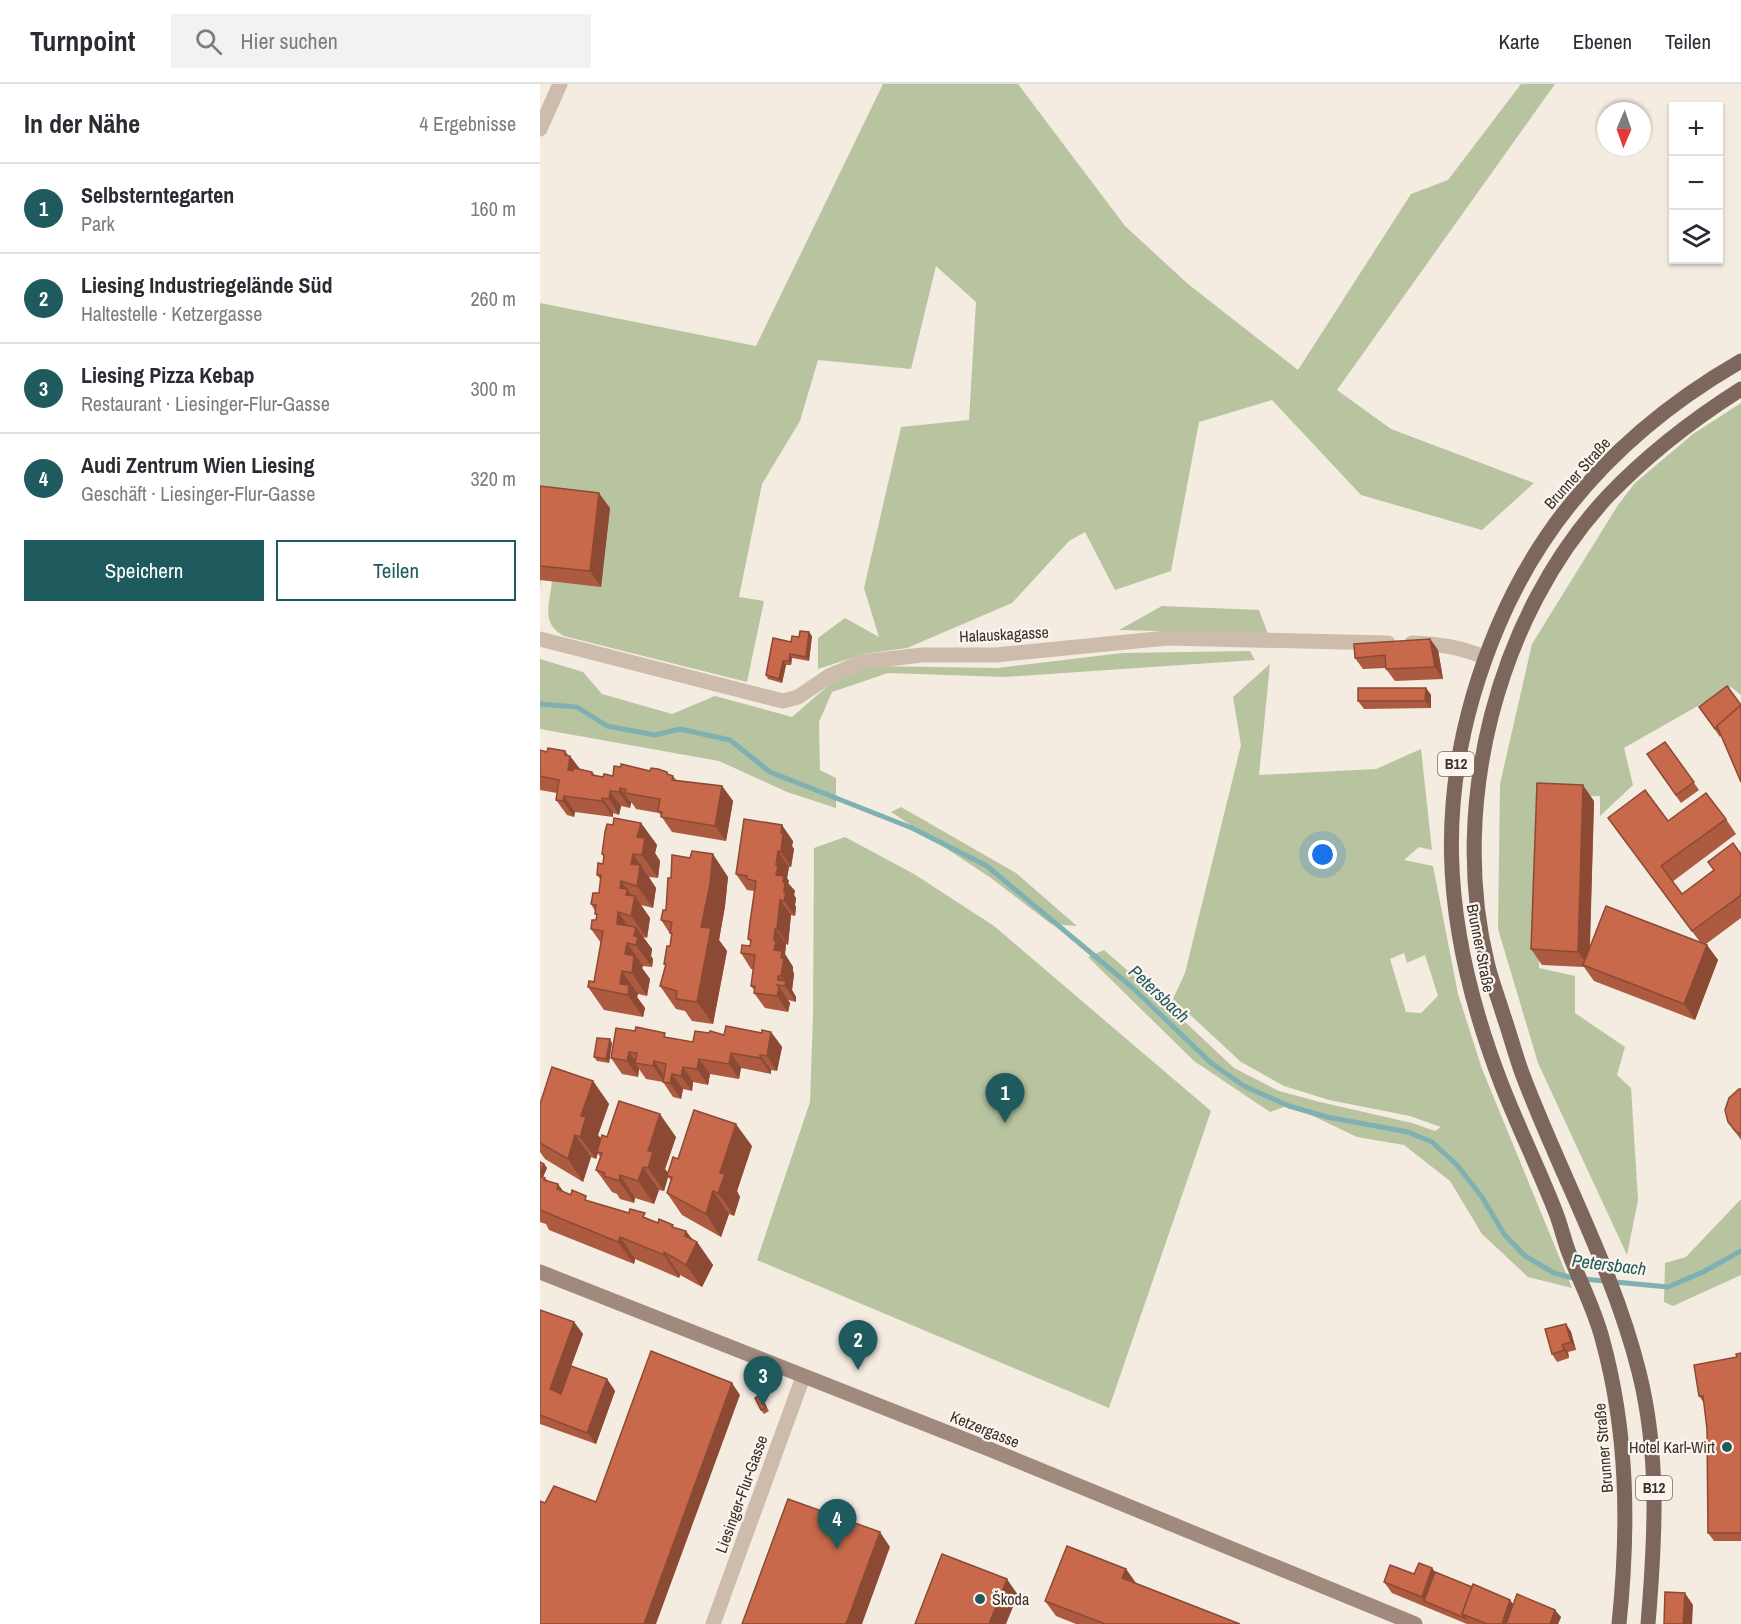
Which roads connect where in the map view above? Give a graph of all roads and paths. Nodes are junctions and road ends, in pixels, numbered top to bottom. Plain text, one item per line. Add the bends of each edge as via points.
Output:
1 (560, 84) edge
2 (540, 129) edge
3 (1741, 361) edge
4 (1741, 389) edge
5 (540, 639) edge
6 (1485, 657) junction
7 (540, 1272) edge
8 (803, 1377) junction
9 (713, 1624) edge
10 (1415, 1624) edge
11 (1619, 1624) edge
12 (1648, 1624) edge

1 - 2 street
3 - 6 main road, Brunner Straße / B12 via 1643,429 1569,505 1514,590
4 - 12 main road, Brunner Straße / B12 via 1669,439 1633,471 1606,498 1567,549 1530,613 1514,650 1490,721 1476,813 1478,911 1487,962 1522,1073 1616,1296 1639,1372 1652,1443 1654,1543
5 - 6 street, Halauskagasse via 783,701 798,697 830,676 862,662 922,655 996,655 1167,638 1434,644 1460,647
6 - 11 main road, Brunner Straße / B12 via 1455,770 1453,897 1468,985 1487,1045 1588,1294 1610,1367 1622,1431 1626,1512
7 - 8 main road, Ketzergasse
8 - 9 street, Liesinger-Flur-Gasse
8 - 10 main road, Ketzergasse

